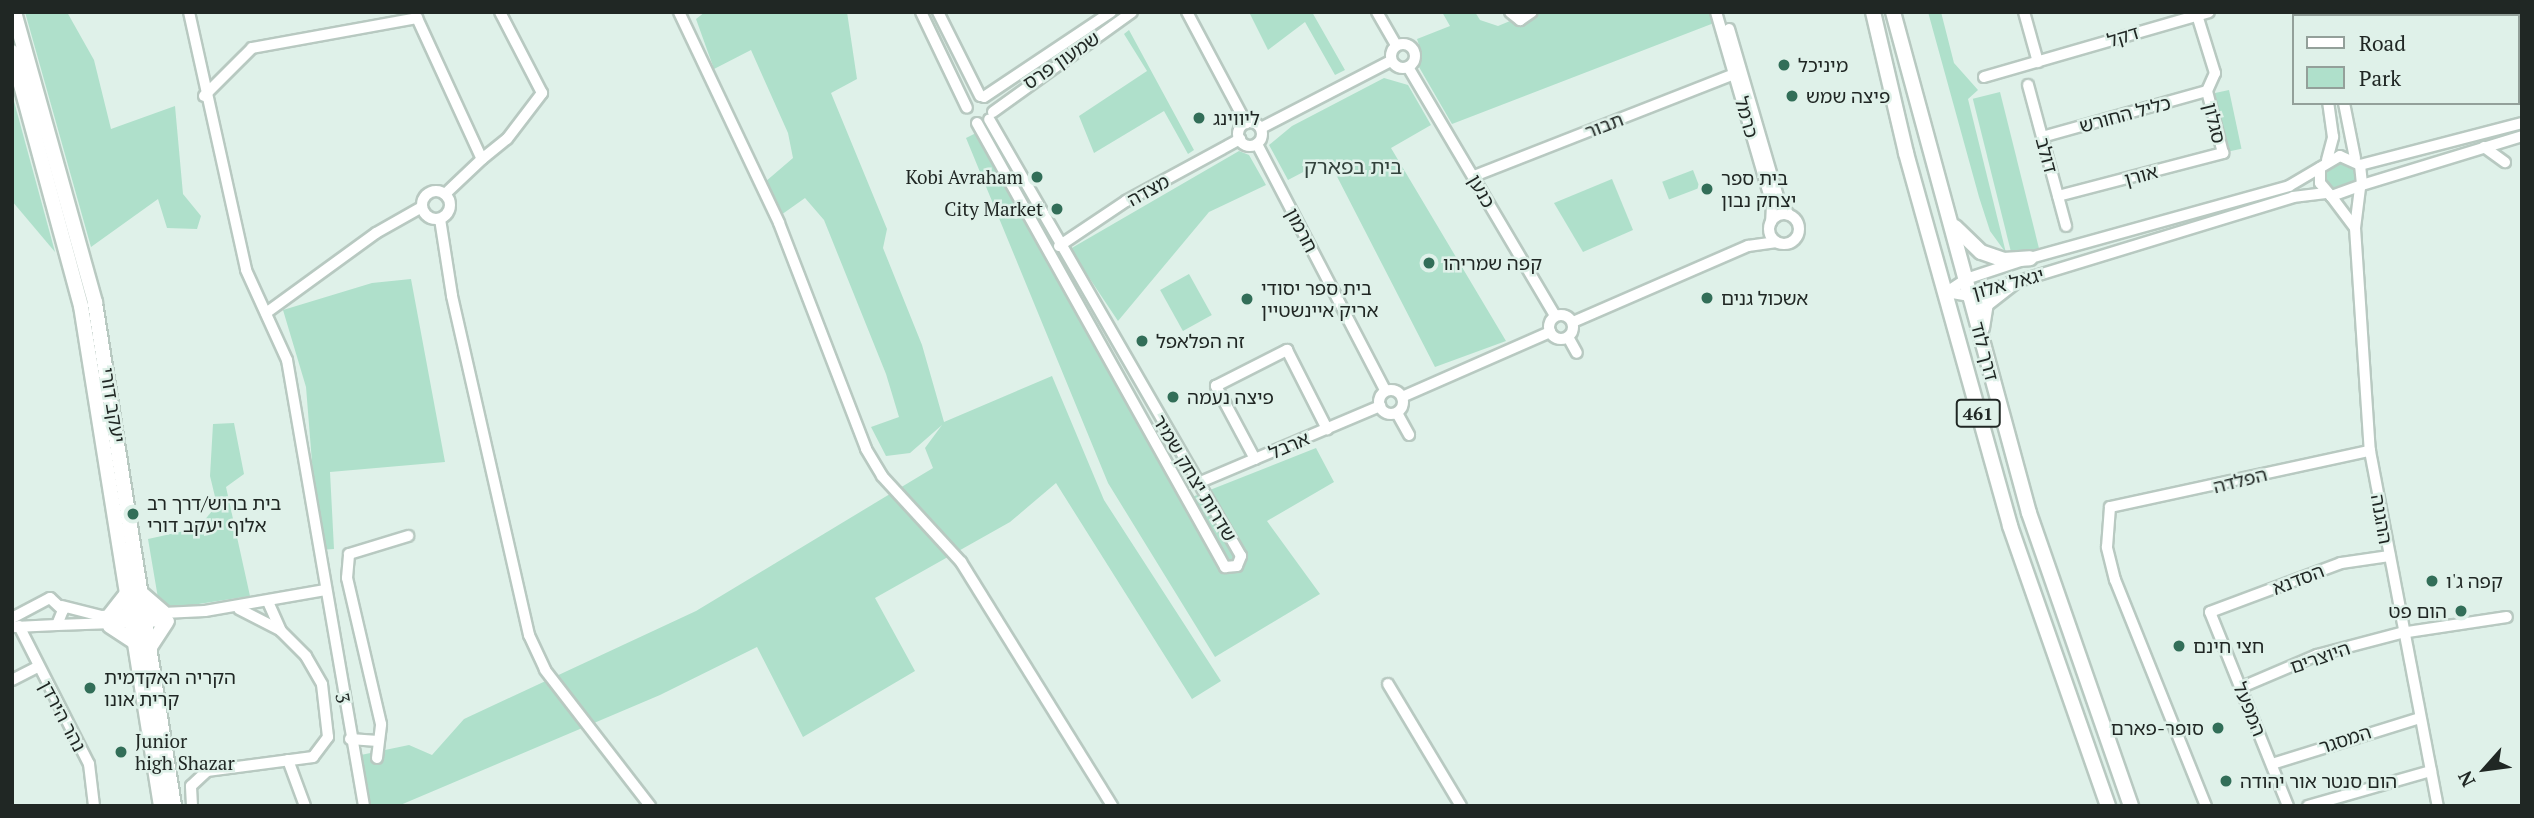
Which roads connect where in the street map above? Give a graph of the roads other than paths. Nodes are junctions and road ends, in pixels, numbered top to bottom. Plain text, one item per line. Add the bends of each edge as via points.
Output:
1 (14, 12) edge
2 (189, 12) edge
3 (500, 12) edge
4 (679, 12) edge
5 (921, 12) edge
6 (938, 12) edge
7 (1111, 12) edge
8 (1132, 12) edge
9 (1187, 12) edge
10 (1377, 12) edge
11 (1510, 12) edge
12 (1532, 12) edge
13 (1716, 12) edge
14 (1724, 12) edge
15 (1873, 12) edge
16 (1893, 12) edge
17 (2024, 12) edge
18 (2203, 14) edge
19 (1396, 45) junction
20 (12, 52) edge
21 (1391, 61) junction
22 (2038, 62) junction
23 (1408, 67) junction
24 (1734, 74) junction
25 (1984, 77) dead end
26 (2028, 85) dead end
27 (2207, 91) junction
28 (204, 96) junction
29 (982, 97) junction
30 (2328, 105) edge
31 (2344, 105) edge
32 (967, 108) junction
33 (991, 116) junction
34 (1245, 122) junction
35 (977, 123) junction
36 (2522, 123) edge
37 (1261, 128) junction
38 (2042, 137) junction
39 (2518, 138) edge
40 (1240, 139) junction
41 (1257, 144) junction
42 (2484, 147) junction
43 (2223, 153) joint
44 (482, 159) junction
45 (2358, 161) junction
46 (2324, 164) junction
47 (1474, 176) junction
48 (2361, 186) junction
49 (445, 194) junction
50 (2329, 195) junction
51 (2058, 196) junction
52 (422, 208) junction
53 (1789, 215) junction
54 (440, 219) junction
55 (1952, 221) junction
56 (1770, 224) junction
57 (2066, 226) dead end
58 (2355, 228) junction
59 (1775, 242) junction
60 (1059, 246) junction
61 (1748, 246) junction
62 (2030, 258) junction
63 (1966, 279) junction
64 (2012, 283) junction
65 (1947, 292) junction
66 (1970, 296) junction
67 (266, 313) junction
68 (1555, 316) junction
69 (1573, 321) junction
70 (1550, 332) junction
71 (1568, 337) junction
72 (1982, 344) junction
73 (1577, 353) dead end
74 (1385, 390) junction
75 (1402, 397) junction
76 (1380, 407) junction
77 (1397, 413) junction
78 (1327, 429) junction
79 (1409, 435) dead end
80 (2370, 451) junction
81 (1255, 459) junction
82 (1198, 484) junction
83 (408, 536) dead end
84 (2389, 556) junction
85 (325, 590) junction
86 (127, 593) junction
87 (142, 594) junction
88 (268, 602) junction
89 (62, 606) junction
90 (237, 608) junction
91 (2210, 612) joint
92 (164, 617) junction
93 (2507, 617) dead end
94 (138, 619) junction
95 (110, 621) junction
96 (15, 624) edge
97 (57, 625) junction
98 (281, 631) junction
99 (2400, 634) junction
100 (135, 642) junction
101 (150, 647) junction
102 (37, 667) junction
103 (12, 680) edge
104 (1388, 684) dead end
105 (2242, 687) junction
106 (2420, 718) junction
107 (350, 739) junction
108 (378, 741) junction
109 (377, 758) dead end
110 (288, 760) junction
111 (2272, 764) junction
112 (2431, 771) junction
113 (2341, 801) edge
114 (94, 806) edge
115 (161, 806) edge
116 (174, 806) edge
117 (192, 806) edge
118 (305, 806) edge
119 (364, 806) edge
120 (650, 806) edge
121 (1112, 806) edge
122 (1461, 806) edge
123 (2108, 806) edge
124 (2130, 806) edge
125 (2206, 806) edge
126 (2288, 806) edge
127 (2308, 806) edge
128 (2438, 806) edge

1 - 87 main road, יעקב דורי via 95,303
2 - 28 street, 3
3 - 44 street via 542,93 507,139
4 - 121 street via 779,222 866,449 882,476 961,562
5 - 32 street
6 - 29 street, שדרות יצחק שמיר
7 - 29 street, שמעון פרס
8 - 33 street, שמעון פרס
9 - 34 street
10 - 19 street
11 - 12 street via 1520,20
13 - 24 street, כרמל
14 - 53 street, כרמל via 1779,200
15 - 65 main road, דרך לוד / 461
16 - 55 main road, דרך לוד / 461
17 - 22 street
18 - 22 street, דקל
18 - 27 street, סגלון via 2215,72
19 - 21 street
19 - 23 street, כנען via 1414,50
20 - 86 main road, יעקב דורי via 81,306
21 - 23 street
21 - 37 street
22 - 25 street, דקל
23 - 47 street, כנען
24 - 47 street, תבור
24 - 56 street, כרמל via 1772,205
26 - 38 street, דולב
27 - 38 street, כליל החורש
27 - 43 street, סגלון
28 - 44 street via 252,48 417,18
28 - 67 street, 3 via 246,270
29 - 32 street, שמעון פרס
29 - 33 street, שדרות יצחק שמיר
30 - 46 street via 2333,137
31 - 45 street, ההגנה
32 - 35 street
33 - 35 street
33 - 60 street, שדרות יצחק שמיר
34 - 37 street
34 - 40 street
35 - 82 street, שדרות יצחק שמיר via 1206,534 1225,567 1233,569 1241,556
36 - 45 street
37 - 41 street
38 - 51 street, דולב
39 - 42 street
39 - 42 street via 2505,162
40 - 41 street
40 - 60 street, מצדה via 1126,201
41 - 74 street, חרמון
42 - 48 street
43 - 51 street, אורן
44 - 49 street
45 - 46 street
45 - 48 street, ההגנה
46 - 50 street
46 - 62 street, יגאל אלון via 2289,186
47 - 68 street, כנען
48 - 50 street, יגאל אלון
48 - 58 street, ההגנה
49 - 52 street via 431,192
49 - 54 street via 450,210
50 - 58 street
50 - 64 street, יגאל אלון via 2293,197
51 - 57 street, דולב
52 - 54 street via 431,218
52 - 67 street via 376,233
53 - 56 street
53 - 59 street via 1798,224 1797,238 1788,244
54 - 120 street via 452,296 529,635 545,670
55 - 62 main road via 1981,252 2004,260
55 - 63 main road, דרך לוד / 461
56 - 59 street
56 - 61 street
58 - 80 street, ההגנה
59 - 61 street
60 - 82 street, שדרות יצחק שמיר
61 - 69 street
62 - 63 street, יגאל אלון
63 - 65 street, יגאל אלון
63 - 66 main road, דרך לוד / 461
64 - 66 street, יגאל אלון
64 - 72 main road via 1986,304
65 - 66 street, יגאל אלון
65 - 123 main road, דרך לוד / 461 via 2010,526
66 - 72 main road, דרך לוד / 461
67 - 85 street, 3 via 288,360
68 - 69 street
68 - 70 street
69 - 71 street
70 - 71 street
70 - 75 street
71 - 73 street
72 - 124 main road, דרך לוד / 461 via 2029,513
74 - 75 street
74 - 76 street
75 - 77 street
76 - 77 street
76 - 78 street, ארבל
77 - 79 street
78 - 81 street, ארבל
78 - 81 street via 1287,350 1216,386
80 - 84 street, ההגנה
80 - 125 street, הפלדה via 2110,507 2107,547 2115,580
81 - 82 street, ארבל
83 - 108 street via 349,554 347,578 381,724
84 - 91 street, הסדנא via 2341,563
84 - 99 street, ההגנה
85 - 88 street
85 - 107 street, 3
86 - 94 main road, יעקב דורי
86 - 95 main road
87 - 92 main road
87 - 94 main road, יעקב דורי
88 - 90 street
88 - 98 street
89 - 95 street
89 - 96 street via 50,598
89 - 97 street
90 - 92 street
90 - 98 street
91 - 105 street, המפעל
92 - 94 street
92 - 101 main road
93 - 99 street, היוצרים
94 - 95 street
94 - 100 main road, יעקב דורי
94 - 101 main road, יעקב דורי
95 - 97 street
95 - 100 main road
96 - 97 street
96 - 102 street, נהר הירדן
98 - 110 street via 315,670 328,722 321,751 313,757
99 - 105 street, היוצרים via 2317,655
99 - 106 street, ההגנה
100 - 115 main road, יעקב דורי
101 - 116 main road, יעקב דורי
102 - 103 street, נהר הירדן
102 - 114 street, נהר הירדן via 89,764
104 - 122 street
105 - 111 street, המפעל
106 - 111 street, המסגר
106 - 112 street, ההגנה
107 - 108 street
107 - 119 street, 3
108 - 109 street
110 - 117 street via 207,771 191,786
110 - 118 street
111 - 126 street, המפעל
112 - 113 street via 2373,786
112 - 128 street, ההגנה
113 - 127 street

